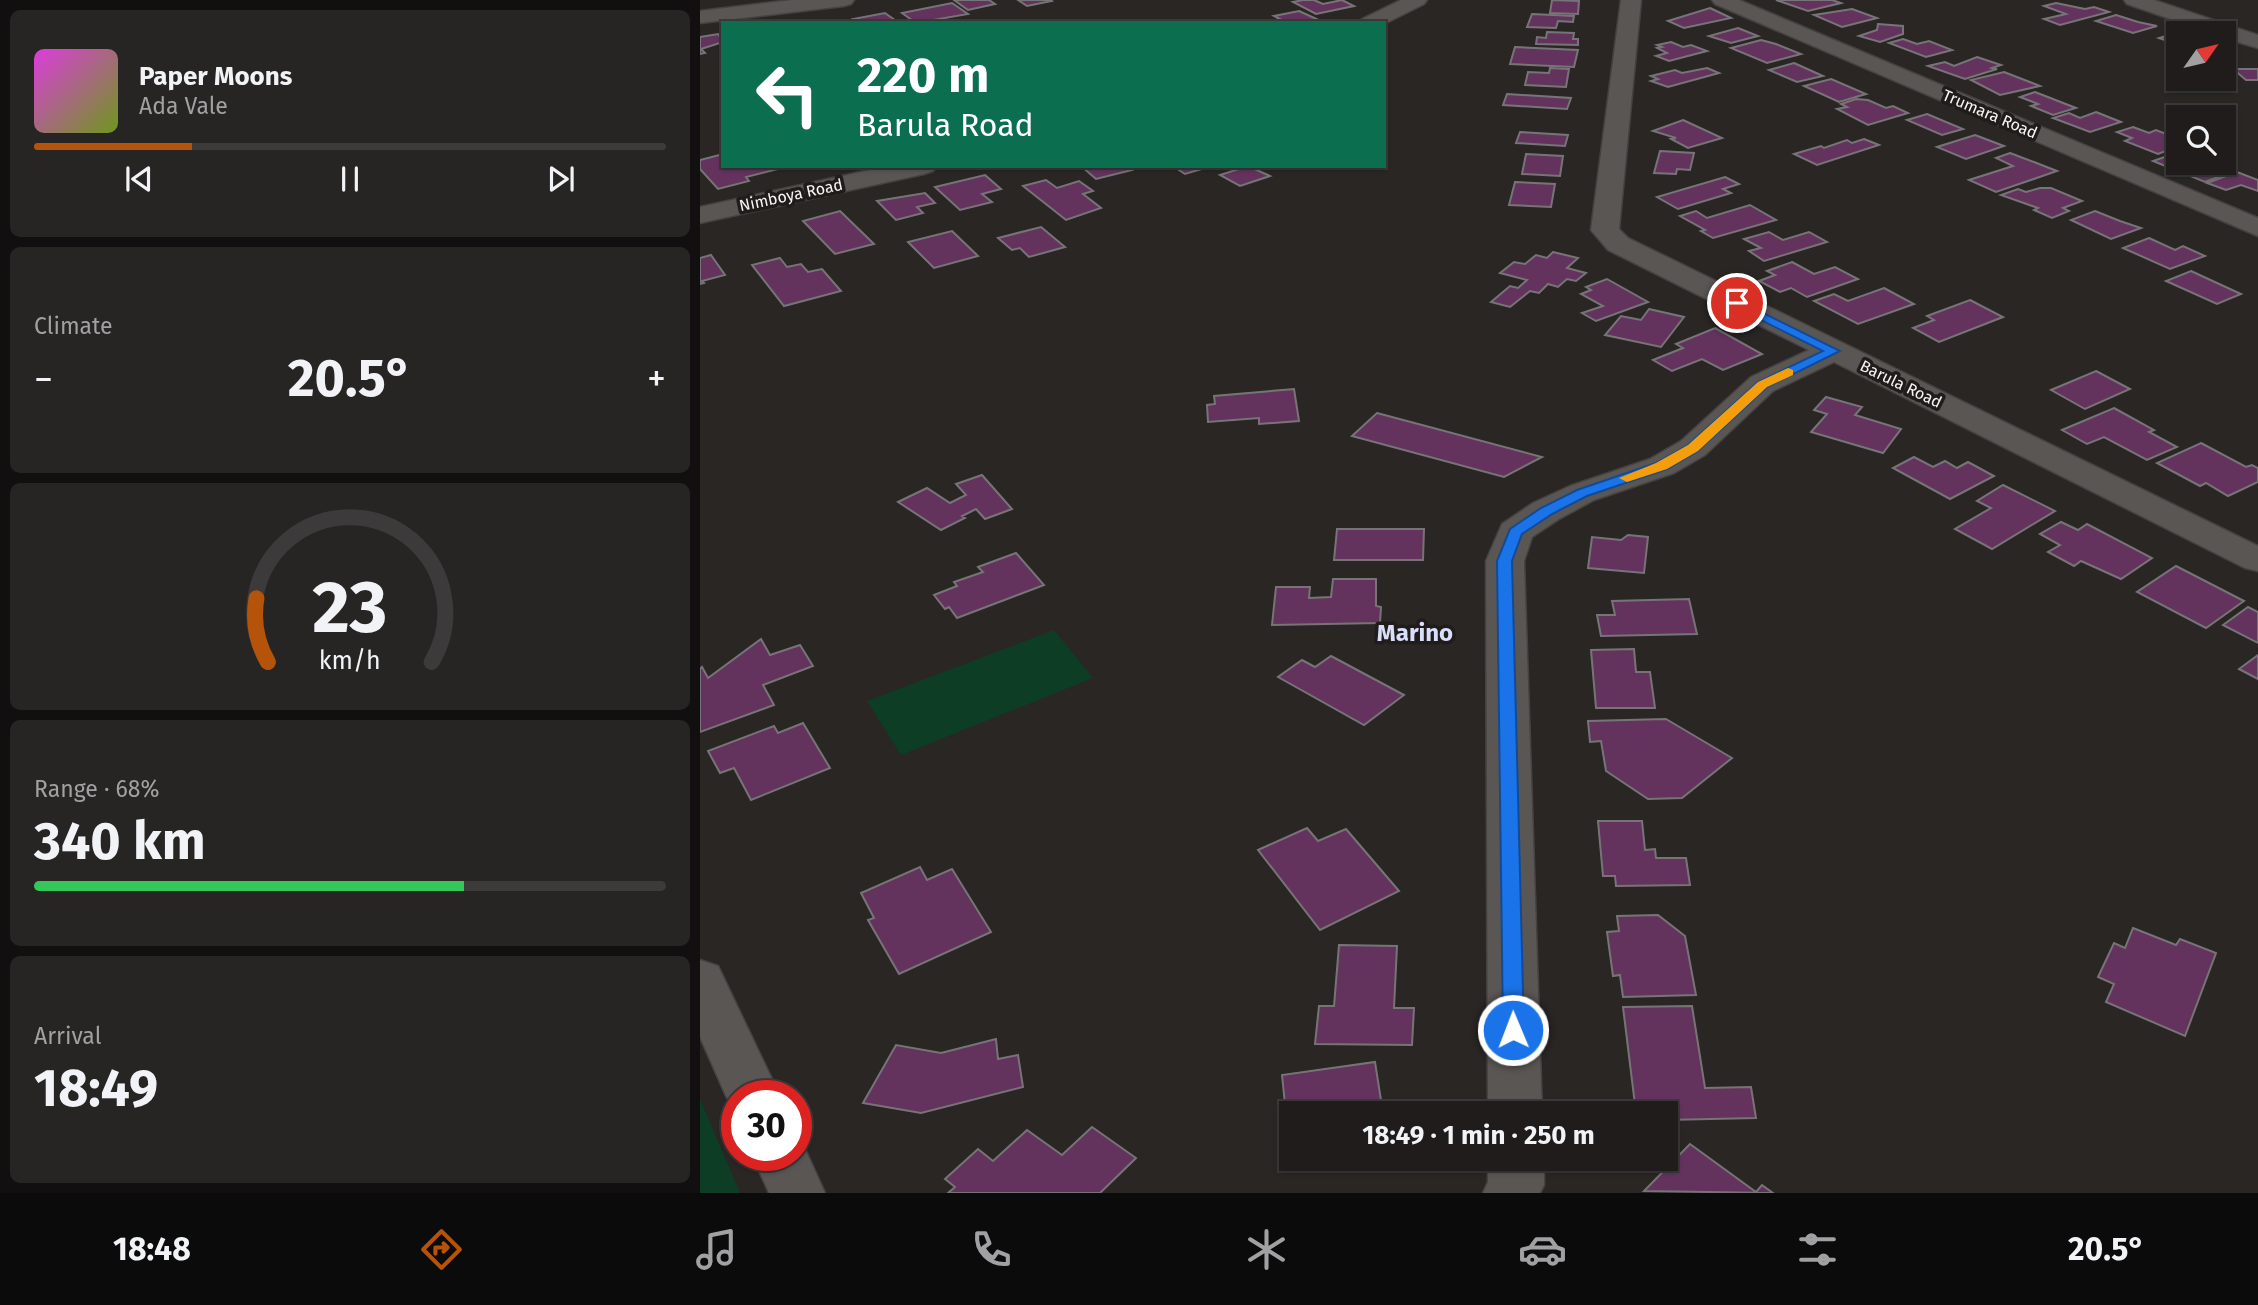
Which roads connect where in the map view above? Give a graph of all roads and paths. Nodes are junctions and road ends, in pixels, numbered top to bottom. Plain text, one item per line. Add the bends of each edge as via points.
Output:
1 (844, 0) edge
2 (1417, 0) edge
3 (1631, 0) edge
4 (1722, 0) edge
5 (2134, 0) edge
6 (700, 17) edge
7 (1373, 21) edge
8 (2258, 42) edge
9 (914, 168) edge
10 (700, 215) edge
11 (2258, 228) edge
12 (1833, 351) junction
13 (2258, 560) edge
14 (700, 979) edge
15 (746, 1080) edge
16 (1515, 1101) edge
17 (787, 1171) edge
18 (1516, 1171) edge
19 (797, 1193) edge
20 (1511, 1193) edge

1 - 6 street
2 - 7 street
3 - 12 street, Barula Road via 1605,230 1618,244
4 - 11 street, Trumara Road
5 - 8 street
9 - 10 street, Nimboya Road
12 - 13 street, Barula Road
12 - 16 street via 1762,384 1693,448 1661,466 1582,493 1515,532 1505,561
14 - 15 street
17 - 19 street
18 - 20 street

